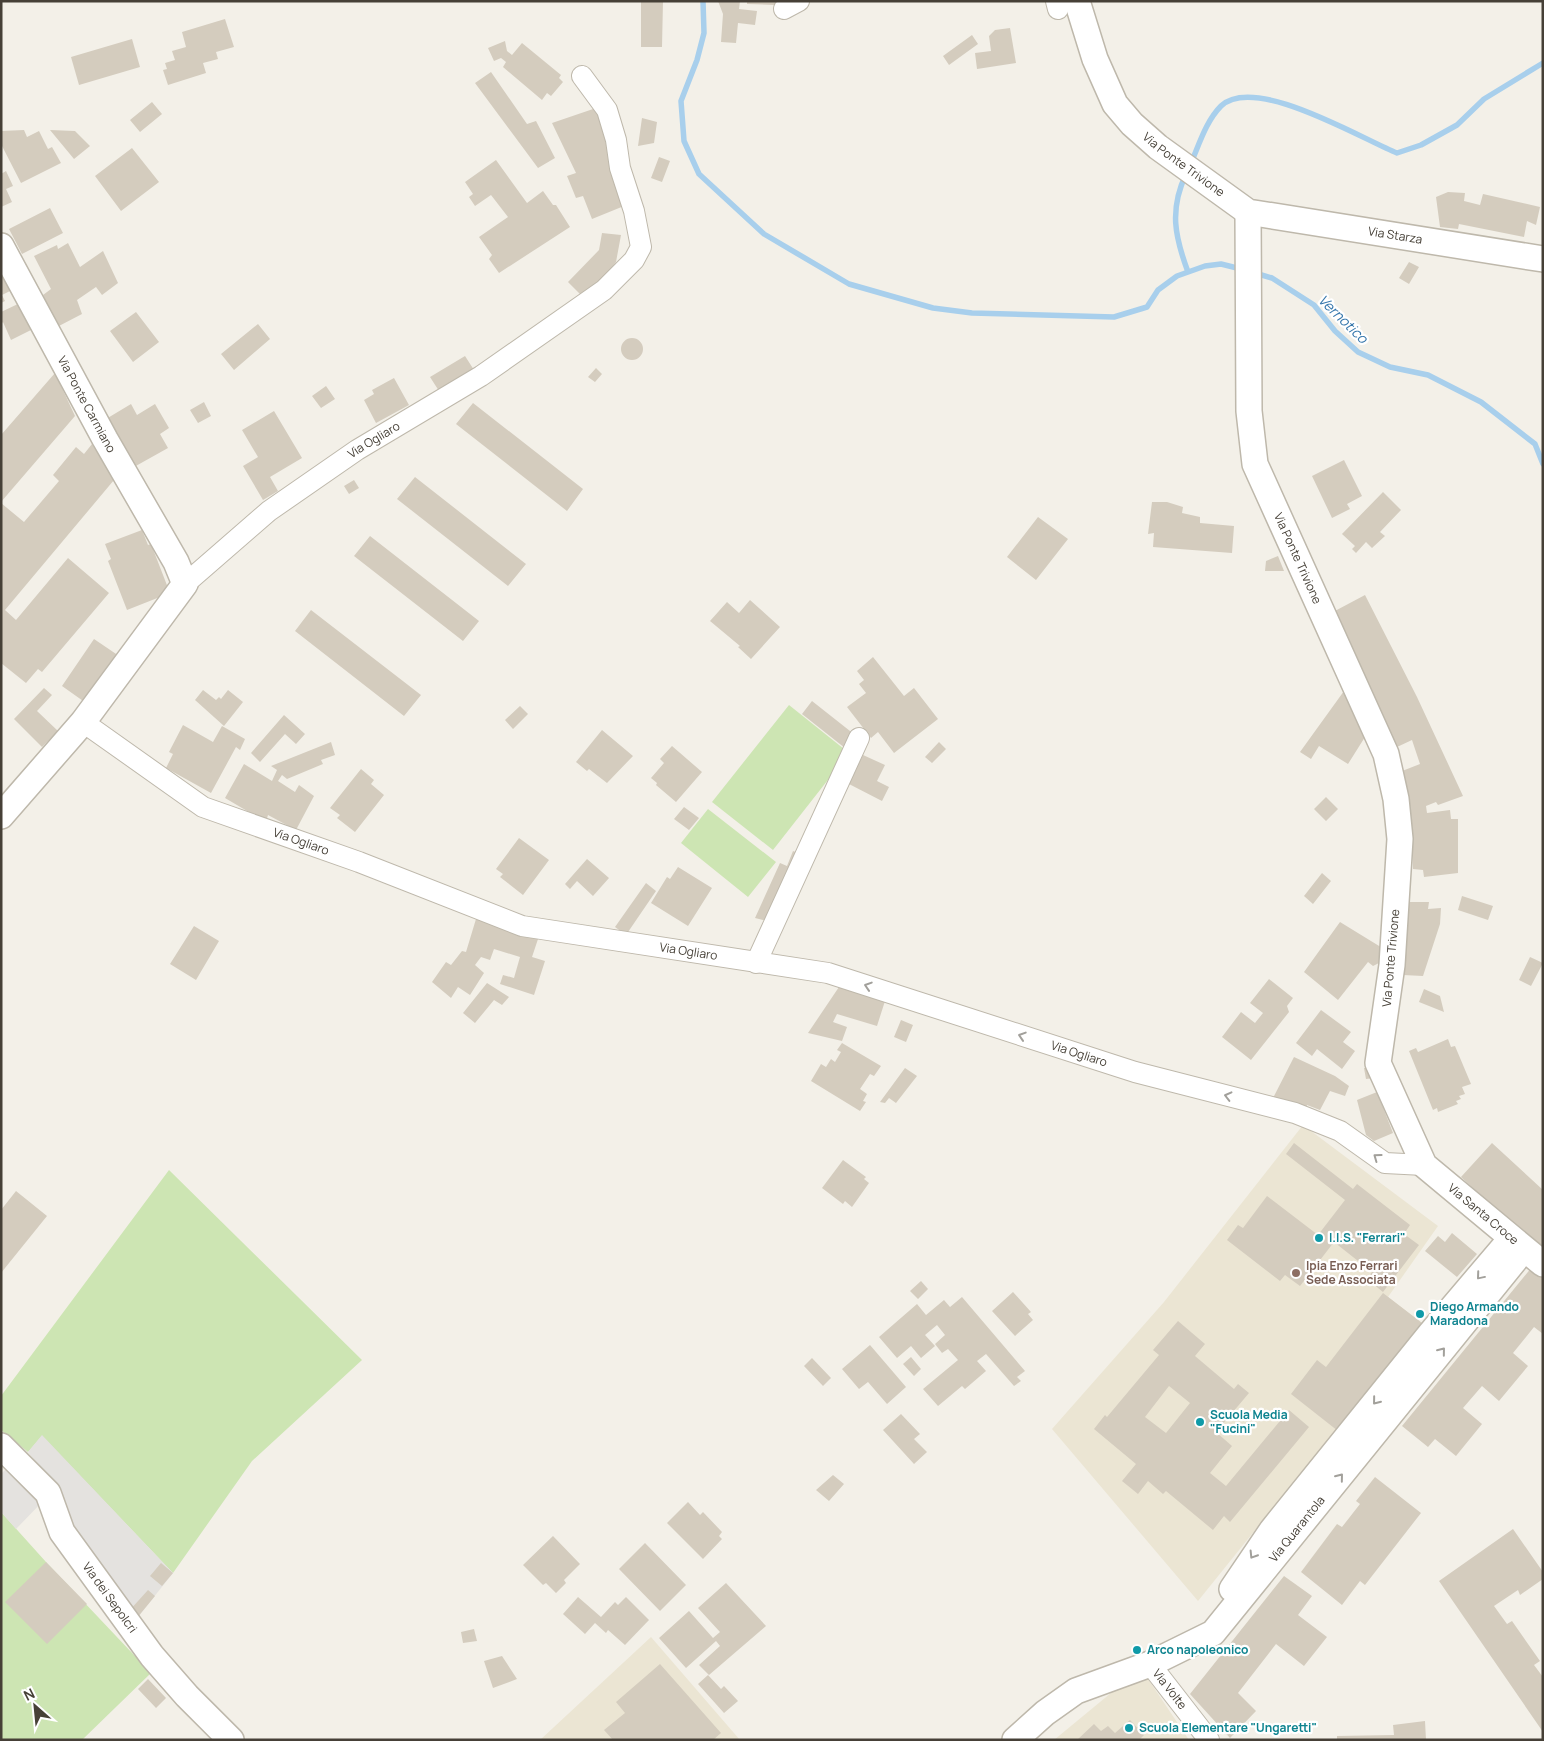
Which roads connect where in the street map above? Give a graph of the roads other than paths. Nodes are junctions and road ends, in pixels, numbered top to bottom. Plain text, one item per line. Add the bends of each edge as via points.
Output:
1 (1063, 4) edge
2 (582, 76) dead end
3 (1248, 212) junction
4 (1, 246) edge
5 (1543, 258) edge
6 (180, 573) junction
7 (84, 722) junction
8 (859, 738) dead end
9 (1, 816) edge
10 (756, 963) junction
11 (1424, 1165) junction
12 (1526, 1251) edge
13 (1, 1446) edge
14 (1150, 1664) junction
15 (230, 1740) edge
16 (1015, 1740) edge
17 (1209, 1740) edge

1 - 3 street, Via Ponte Trivione via 1095,59 1115,104 1132,124 1158,147
2 - 6 street, Via Ogliaro via 606,110 616,140 620,168 642,247 634,260 604,290 481,376 357,450
3 - 5 street, Via Starza
3 - 11 street, Via Ponte Trivione via 1249,411 1255,464 1386,754 1396,799 1400,839 1392,965 1378,1063
4 - 6 street, Via Ponte Carmiano
6 - 7 street, Via Ogliaro
7 - 9 street
7 - 10 street, Via Ogliaro via 203,806 359,862 522,926
8 - 10 street
11 -> 10 street, Via Ogliaro via 1385,1163 1340,1131 1295,1113 1135,1072 828,973
11 - 12 street, Via Santa Croce
12 - 14 street, Via Quarantola via 1280,1535 1221,1624 1212,1633
13 - 15 street, Via dei Sepolcri via 48,1493 62,1532 152,1656
14 - 16 street, Via Quarantola via 1076,1691
14 - 17 street, Via Volte

